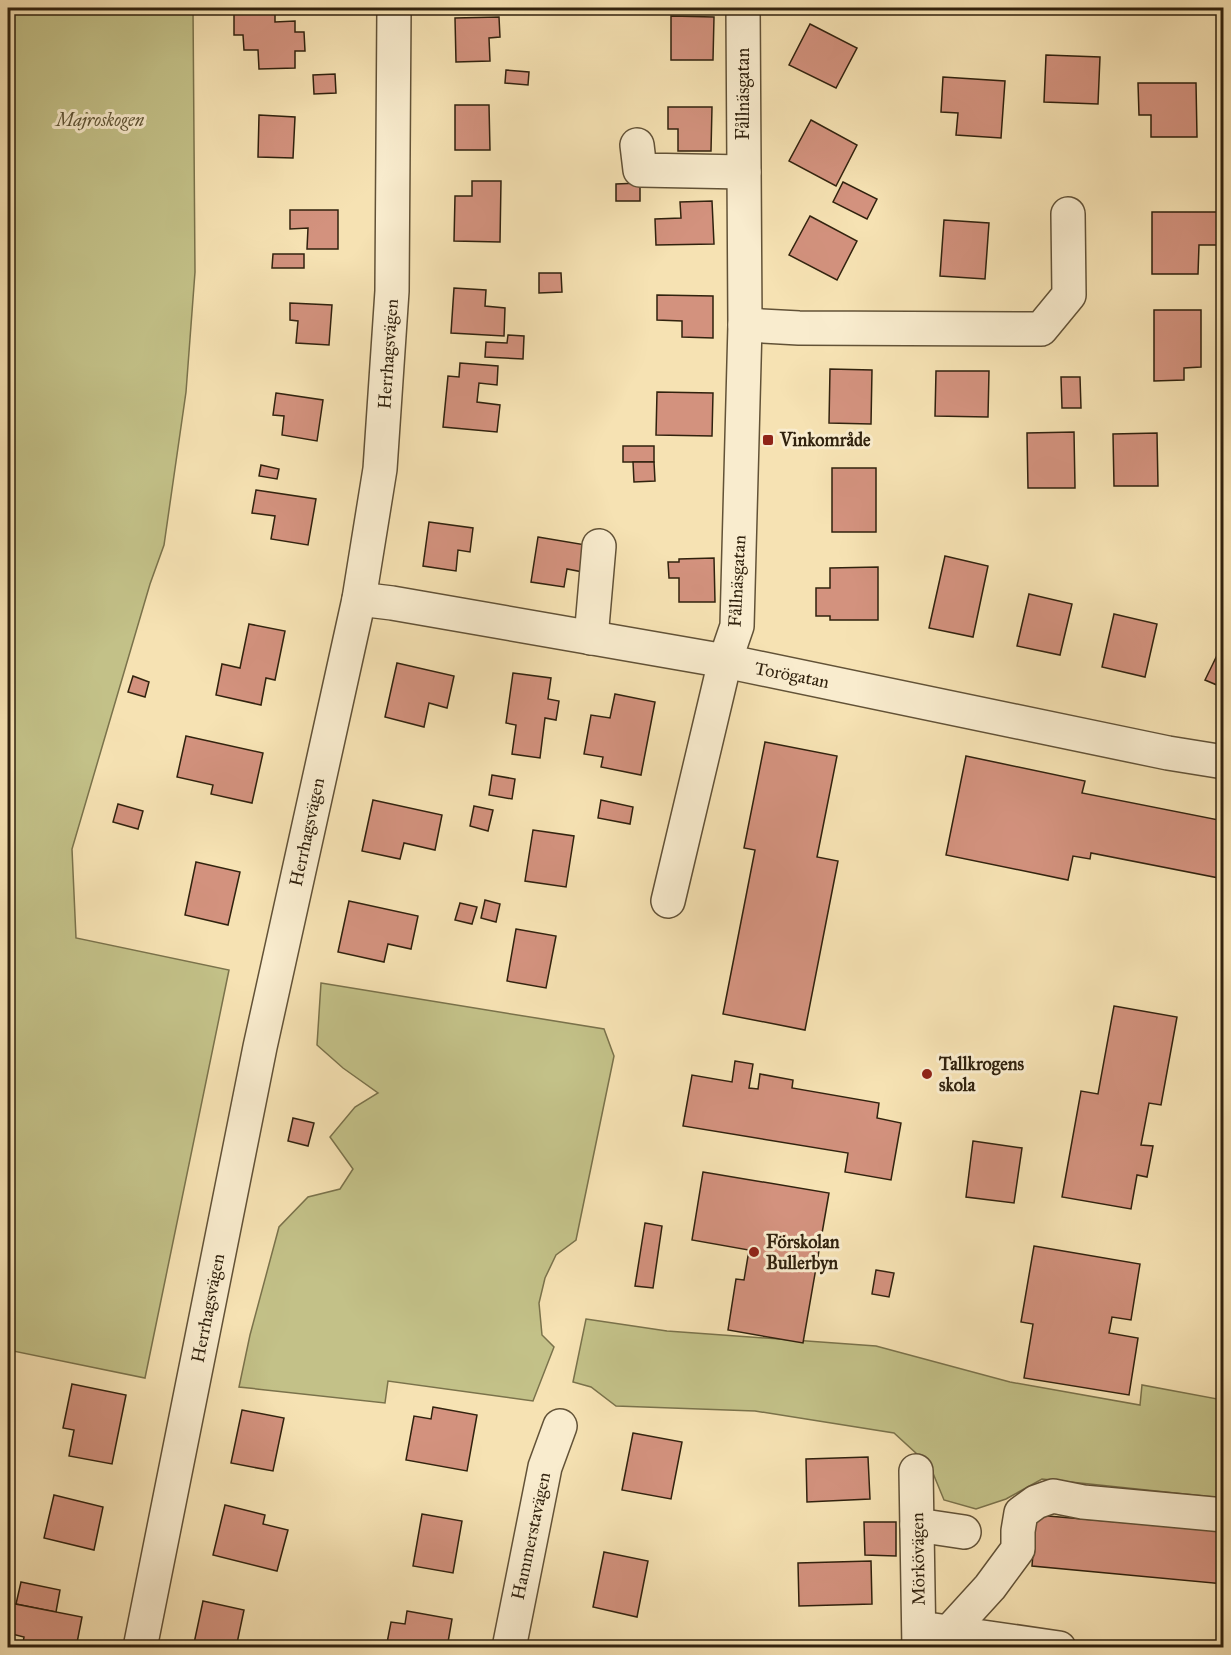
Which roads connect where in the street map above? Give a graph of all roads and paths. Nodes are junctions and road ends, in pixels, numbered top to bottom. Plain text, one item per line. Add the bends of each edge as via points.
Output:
1 (394, 8) edge
2 (743, 8) edge
3 (637, 145) dead end
4 (744, 171) junction
5 (1068, 214) dead end
6 (745, 325) junction
7 (599, 546) dead end
8 (359, 599) junction
9 (591, 638) junction
10 (725, 661) junction
11 (1224, 762) edge
12 (668, 901) dead end
13 (560, 1426) dead end
14 (916, 1471) dead end
15 (1224, 1515) edge
16 (917, 1525) junction
17 (964, 1532) dead end
18 (929, 1636) edge
19 (140, 1647) edge
20 (509, 1647) edge
21 (1059, 1647) edge

1 - 8 street, Herrhagsvägen via 392,291 380,470
2 - 4 street, Fållnäsgatan
3 - 4 street via 640,170
4 - 6 street, Fållnäsgatan
5 - 6 street via 1069,295 1041,329
6 - 10 street, Fållnäsgatan via 737,626
7 - 9 street
8 - 9 street, Torögatan
8 - 19 street, Herrhagsvägen via 260,1047
9 - 10 street, Torögatan
10 - 11 street, Torögatan
10 - 12 street, Fållnäsgatan
13 - 20 street, Hammerstavägen via 545,1467
14 - 16 street, Mörkövägen
15 - 18 street via 1053,1496 1035,1502 1021,1513 1018,1549 990,1587
16 - 17 street
16 - 18 street, Mörkövägen
18 - 21 street

